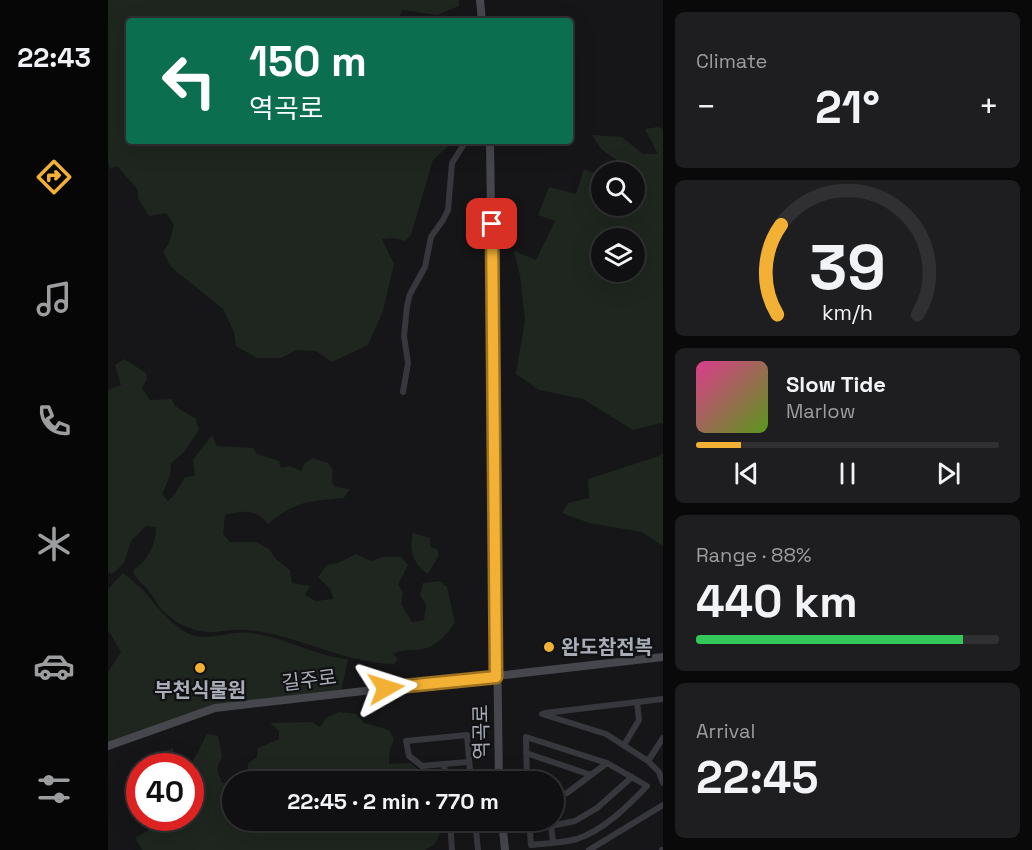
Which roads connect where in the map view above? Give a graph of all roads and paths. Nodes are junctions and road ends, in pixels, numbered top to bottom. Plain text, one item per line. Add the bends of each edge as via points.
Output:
1 (480, 0) edge
2 (482, 18) edge
3 (464, 144) edge
4 (490, 144) edge
5 (403, 392) dead end
6 (663, 657) edge
7 (496, 677) junction
8 (663, 699) edge
9 (637, 702) junction
10 (663, 738) edge
11 (624, 745) junction
12 (108, 746) edge
13 (660, 750) edge
14 (526, 753) junction
15 (648, 761) junction
16 (470, 762) junction
17 (607, 763) junction
18 (444, 764) junction
19 (445, 771) edge
20 (470, 771) edge
21 (499, 771) edge
22 (527, 771) edge
23 (591, 775) junction
24 (632, 777) junction
25 (663, 783) edge
26 (564, 794) edge
27 (663, 805) edge
28 (564, 822) edge
29 (451, 831) edge
30 (476, 831) edge
31 (503, 831) edge
32 (530, 831) edge
33 (552, 831) edge
34 (553, 843) junction
35 (600, 843) junction
36 (452, 850) edge
37 (478, 850) edge
38 (505, 850) edge
39 (589, 850) edge
40 (605, 850) edge

1 - 2 street
3 - 5 street via 452,164 448,210 431,237 424,267 407,306 404,336 408,363
4 - 7 street, 역곡로
6 - 7 street, 길주로
7 - 12 street, 길주로 via 215,708
7 - 21 street, 역곡로
8 - 9 street
9 - 11 street via 639,720
9 - 11 street via 542,714 606,734
10 - 13 street
11 - 15 street
13 - 15 street
14 - 17 street via 526,737
14 - 22 street
14 - 23 street
15 - 25 street
16 - 18 street
16 - 18 street via 467,735 406,741 409,756 422,766
16 - 20 street
17 - 23 street
17 - 24 street
18 - 19 street
23 - 26 street
24 - 28 street via 590,813
24 - 34 street via 648,786 627,807 589,834
27 - 35 street
29 - 36 street
30 - 37 street
31 - 38 street
32 - 34 street via 531,845
33 - 34 street
35 - 39 street
35 - 40 street

